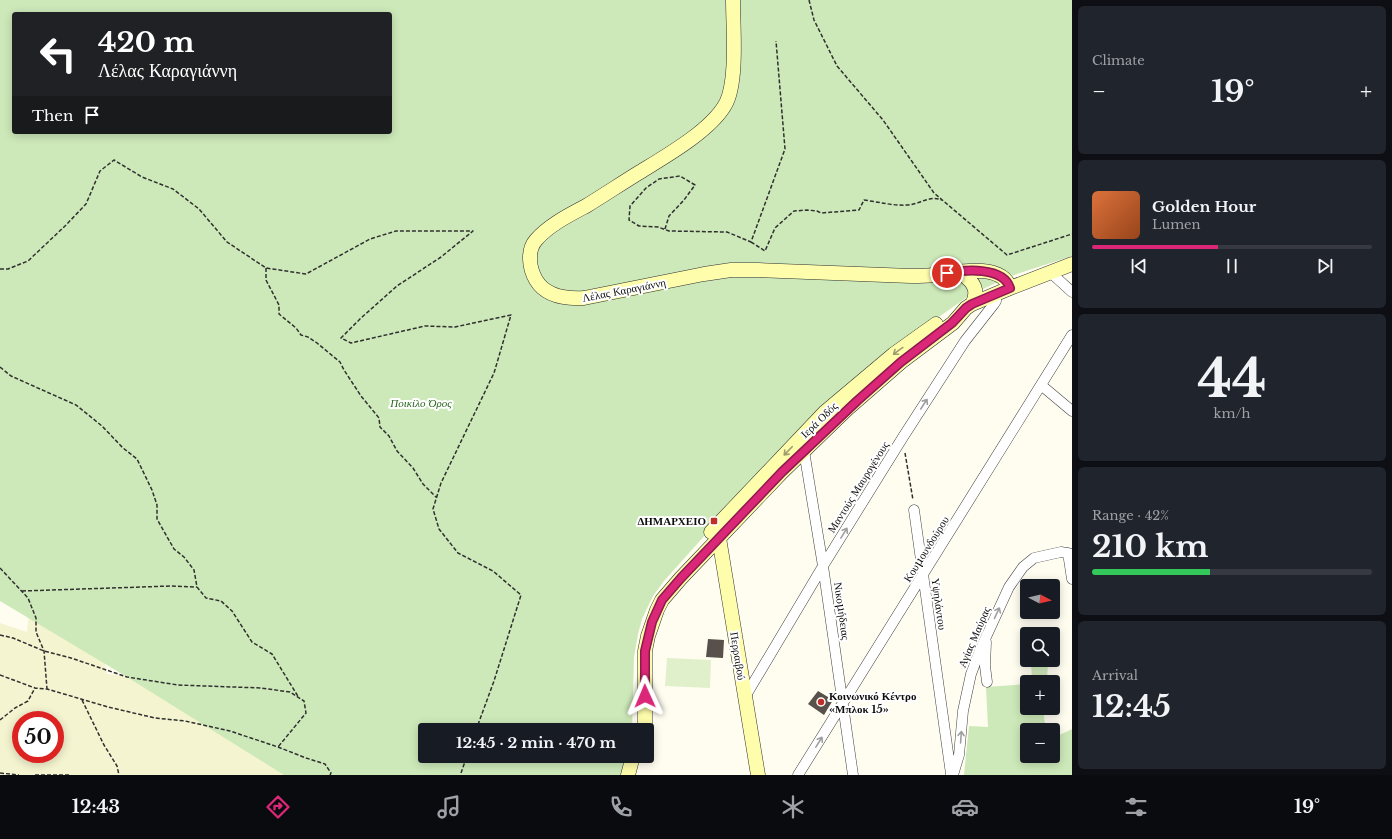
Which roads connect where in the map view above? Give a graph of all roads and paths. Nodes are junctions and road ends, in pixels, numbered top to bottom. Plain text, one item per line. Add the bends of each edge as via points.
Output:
1 (733, 0) edge
2 (809, 0) edge
3 (776, 41) dead end
4 (944, 201) junction
5 (665, 229) junction
6 (1072, 234) edge
7 (751, 242) junction
8 (1072, 264) edge
9 (266, 268) junction
10 (0, 269) edge
11 (1050, 272) junction
12 (932, 275) junction
13 (967, 278) junction
14 (1010, 288) junction
15 (1072, 292) edge
16 (996, 294) junction
17 (969, 306) junction
18 (1072, 335) edge
19 (0, 367) edge
20 (1041, 385) junction
21 (1072, 411) edge
22 (903, 437) junction
23 (804, 451) junction
24 (436, 497) junction
25 (914, 510) joint
26 (719, 538) junction
27 (1070, 553) edge
28 (823, 566) junction
29 (0, 568) edge
30 (923, 576) junction
31 (1072, 579) edge
32 (197, 587) junction
33 (22, 591) junction
34 (0, 635) edge
35 (986, 636) junction
36 (44, 651) junction
37 (0, 676) edge
38 (987, 682) dead end
39 (35, 688) junction
40 (46, 689) junction
41 (745, 697) junction
42 (299, 698) junction
43 (82, 700) junction
44 (843, 704) junction
45 (0, 720) edge
46 (479, 723) edge
47 (636, 723) edge
48 (645, 723) edge
49 (278, 747) junction
50 (465, 763) edge
51 (631, 763) edge
52 (640, 763) edge
53 (461, 773) dead end
54 (0, 774) edge
55 (19, 775) edge
56 (35, 775) edge
57 (69, 775) edge
58 (119, 775) edge
59 (330, 775) edge
60 (628, 775) edge
61 (637, 775) edge
62 (758, 775) edge
63 (798, 775) edge
64 (853, 775) edge
65 (952, 775) edge

1 - 12 main road, Λέλας Καραγιάννη via 732,82 725,105 707,126 676,150 556,223 536,240 530,257 531,268 539,285 553,295 574,299 731,270
2 - 4 path via 814,20 837,66 883,120 934,193
3 - 7 path via 785,149
4 - 6 path via 1007,255
4 - 7 path via 937,198 910,205 895,205 864,200 859,210 821,213 794,211 775,228 765,251
5 - 5 path via 639,226 629,220 630,206 646,188 660,179 680,176 695,185 669,216
5 - 7 path via 727,232
8 - 11 main road, Ιερά Οδός
9 - 10 path via 227,242 199,209 173,189 142,177 114,160 100,171 86,204 28,261 8,269
9 - 24 path via 266,280 279,305 278,314 301,335 317,343 340,362 361,396 379,418 380,427 389,436 397,451
9 - 24 path via 306,274 370,239 396,231 473,231 441,257 397,286 341,338 351,343 425,326 455,327 511,315 494,373
11 - 14 main road, Ιερά Οδός
11 - 15 street
12 - 13 main road, Λέλας Καραγιάννη
12 - 14 main road, Λέλας Καραγιάννη via 959,271 987,272 1005,279
13 - 16 main road, Λέλας Καραγιάννη via 981,279 992,286
13 - 17 main road via 975,288 975,296
14 - 16 main road, Ιερά Οδός
16 - 17 main road, Ιερά Οδός
22 -> 16 street, Μαντούς Μαυρογένους via 965,341 996,301
17 - 23 main road, Ιερά Οδός via 952,323 847,409
17 -> 47 main road, Ιερά Οδός via 948,315 894,354 825,412 665,583 649,607 637,649
18 - 20 street, Κουμουνδούρου
19 - 32 path via 11,376 76,405 137,459 155,498 157,519 174,549 194,570
20 - 21 street
20 - 30 street, Κουμουνδούρου
22 - 25 path
28 -> 22 street, Μαντούς Μαυρογένους
23 - 26 main road, Ιερά Οδός
23 - 28 street, Νικομήδειας
24 - 46 path via 433,508 439,529 458,553 493,571 521,595
25 - 30 street, Υψηλάντου
26 - 41 main road, Περραιβού
26 - 48 main road, Ιερά Οδός via 672,588 659,605 652,622 645,651
27 - 31 street
35 -> 27 street, Αγίας Μαύρας via 1009,587 1023,567 1034,558
28 - 41 street, Μαντούς Μαυρογένους
28 - 44 street, Νικομήδειας
29 - 33 path
30 - 44 street, Κουμουνδούρου
30 - 65 street, Υψηλάντου
32 - 33 path
32 - 42 path via 206,598 221,601 232,611 252,642 272,654
33 - 36 path via 28,598 36,618 36,632
34 - 36 path
35 - 38 street
65 -> 35 street, Αγίας Μαύρας via 958,755 970,674
36 - 40 path
36 - 42 path via 127,677 178,685 261,688 290,692
37 - 39 path
39 - 40 path
39 - 45 path via 28,701
40 - 43 path
41 - 62 main road, Περραιβού
42 - 49 path via 304,701 306,713
43 - 49 path via 155,718 185,721 230,731
43 - 58 path via 104,746 117,766
63 -> 44 street, Κουμουνδούρου
44 - 64 street, Νικομήδειας
49 - 59 path via 325,764
50 - 53 path
51 - 60 main road
52 - 61 main road
54 - 55 path
56 - 57 path

